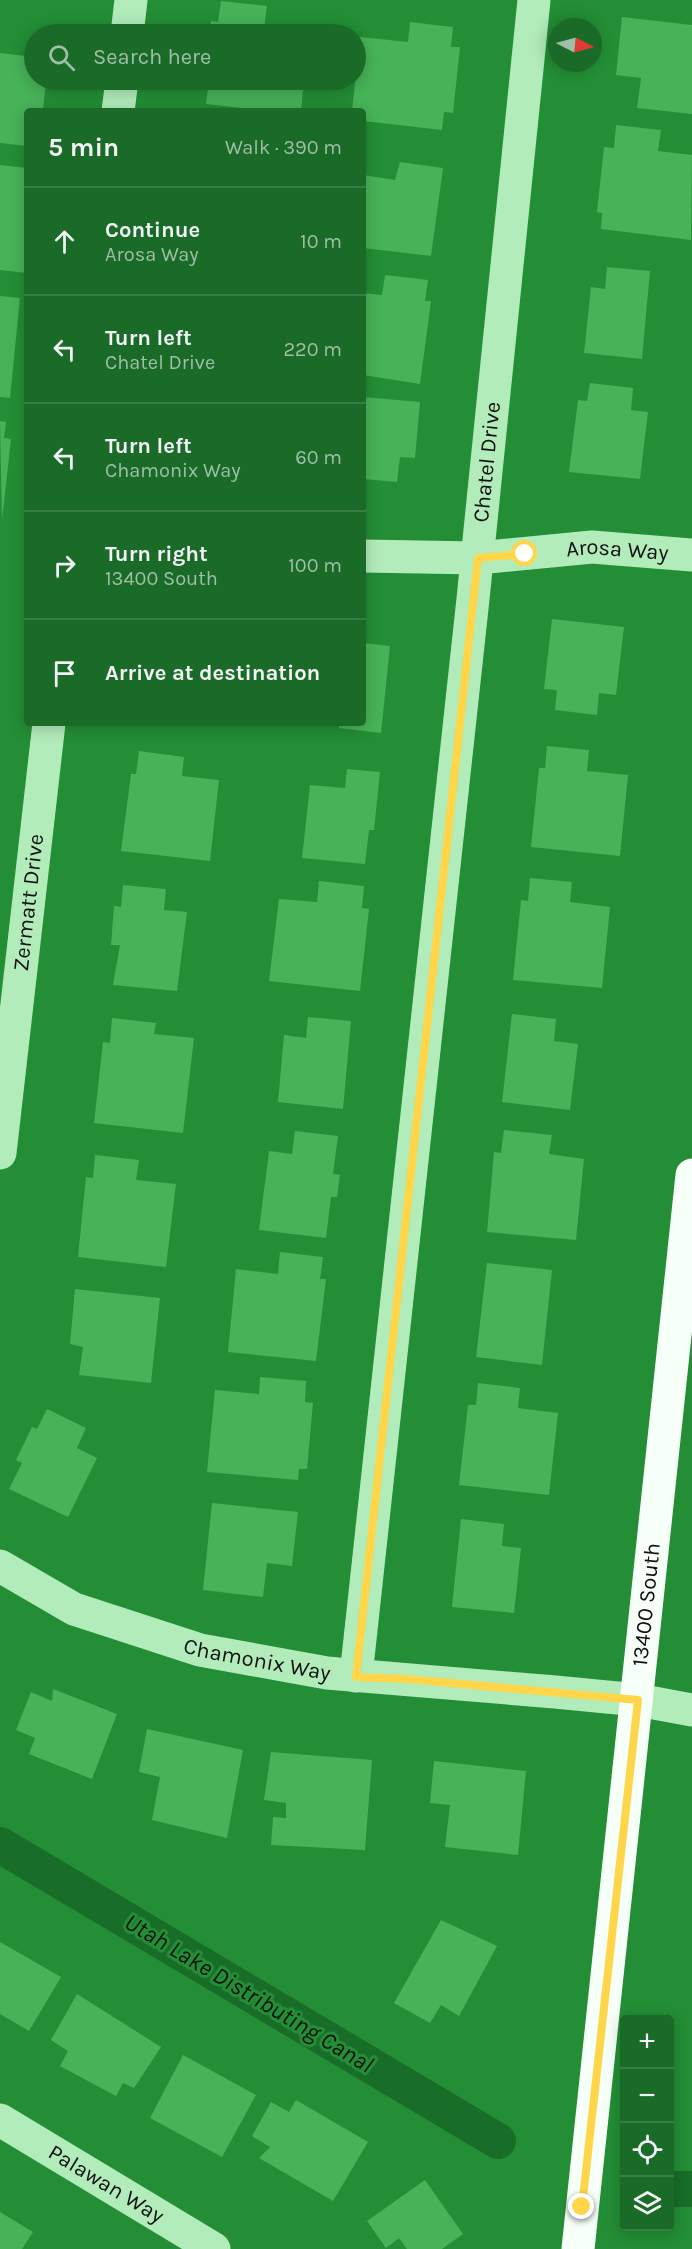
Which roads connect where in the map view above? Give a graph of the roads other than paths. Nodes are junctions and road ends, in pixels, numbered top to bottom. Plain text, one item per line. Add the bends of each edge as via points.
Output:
1 (131, 0) edge
2 (534, 0) edge
3 (128, 24) edge
4 (121, 90) edge
5 (118, 108) edge
6 (692, 555) edge
7 (366, 556) edge
8 (478, 558) junction
9 (49, 726) edge
10 (0, 1153) edge
11 (692, 1175) edge
12 (0, 1566) edge
13 (356, 1677) junction
14 (638, 1700) junction
15 (692, 1710) edge
16 (0, 2120) edge
17 (214, 2249) edge
18 (578, 2249) edge

1 - 3 street
2 - 8 street, Chatel Drive
4 - 5 street
6 - 8 street, Arosa Way via 592,548
7 - 8 street, Arosa Way
8 - 13 street, Chatel Drive
9 - 10 street, Zermatt Drive
11 - 14 main road, 13400 South
12 - 13 street, Chamonix Way via 74,1609 200,1650
13 - 14 street, Chamonix Way
14 - 15 street, Chamonix Way
14 - 18 main road, 13400 South
16 - 17 street, Palawan Way

